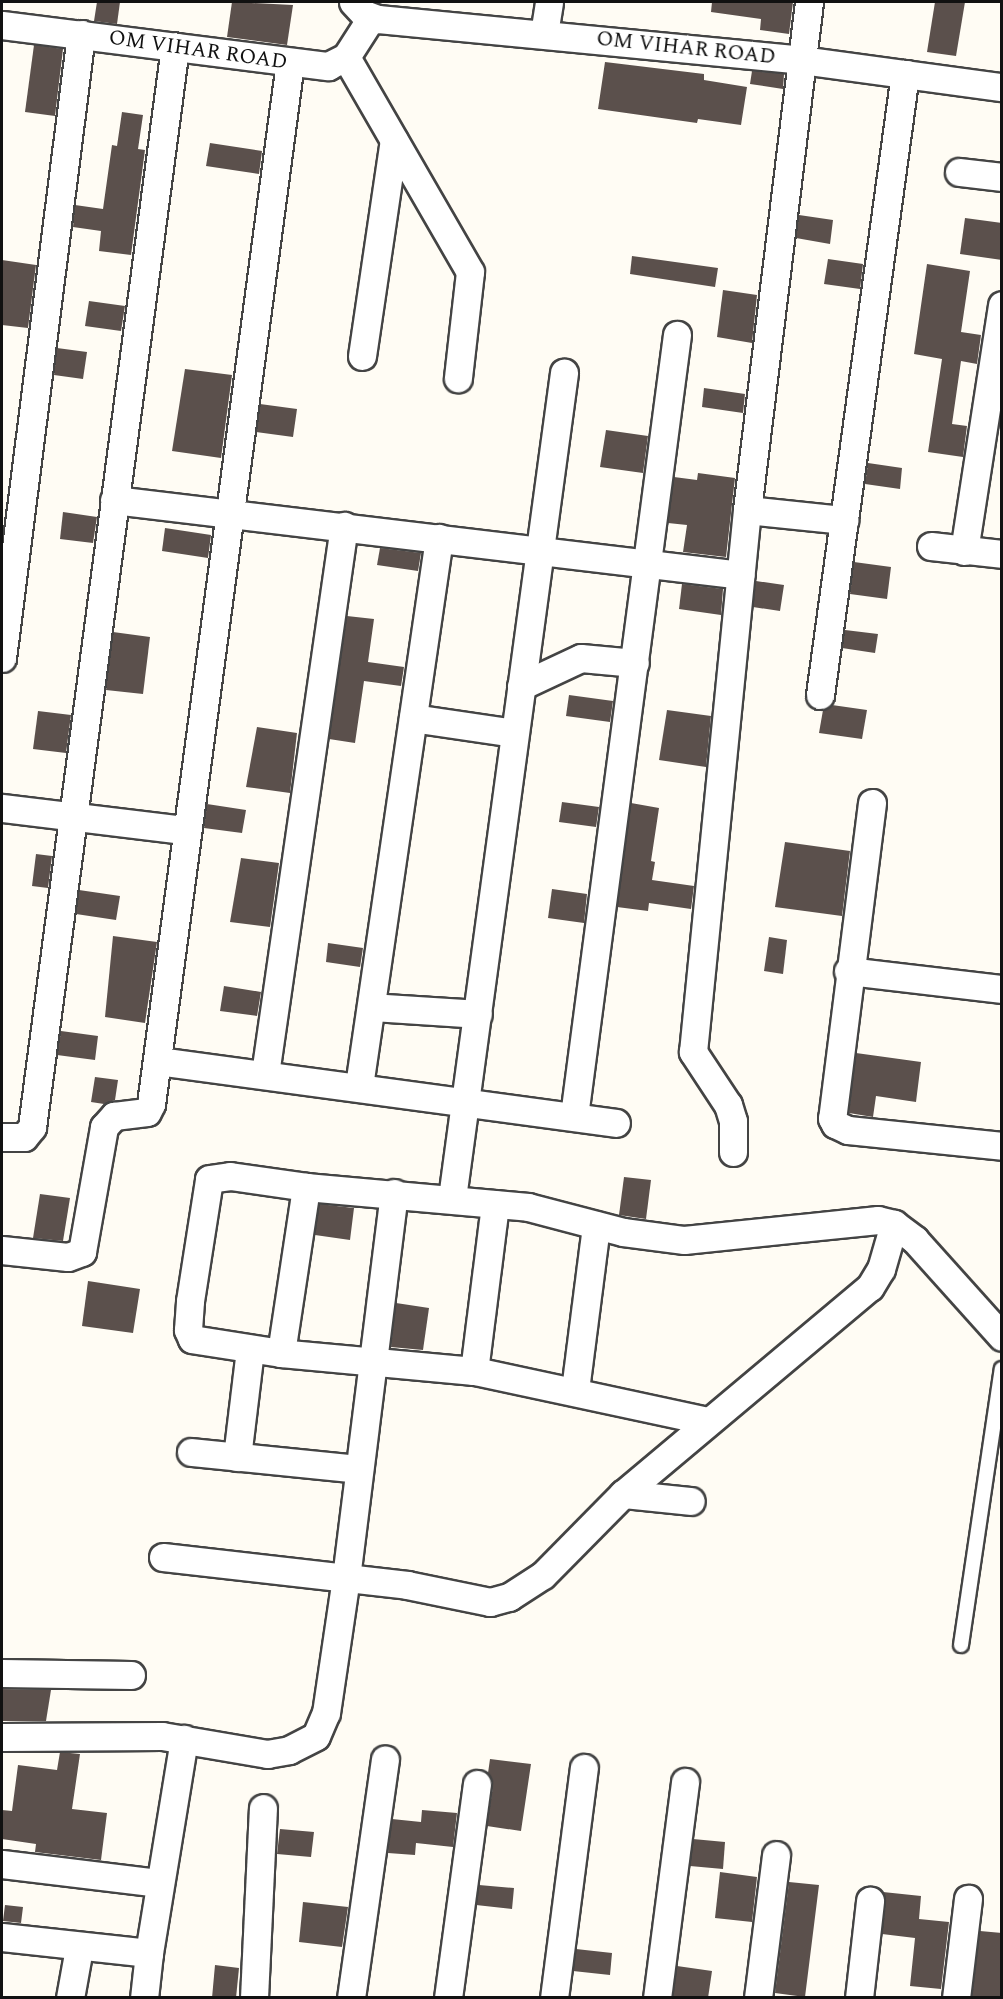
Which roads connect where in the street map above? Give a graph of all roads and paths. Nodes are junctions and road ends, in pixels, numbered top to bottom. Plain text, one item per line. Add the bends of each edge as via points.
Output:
1 (549, 2) edge
2 (809, 2) edge
3 (362, 10) edge
4 (2, 25) edge
5 (81, 34) junction
6 (544, 34) junction
7 (175, 46) junction
8 (346, 57) junction
9 (801, 60) junction
10 (290, 62) junction
11 (905, 74) junction
12 (1002, 87) edge
13 (394, 140) junction
14 (959, 172) dead end
15 (1002, 177) edge
16 (1002, 305) edge
17 (677, 335) dead end
18 (362, 356) dead end
19 (997, 371) edge
20 (564, 373) dead end
21 (458, 378) dead end
22 (114, 500) junction
23 (747, 510) junction
24 (228, 513) junction
25 (844, 520) junction
26 (344, 526) junction
27 (439, 538) junction
28 (931, 546) dead end
29 (540, 550) junction
30 (964, 551) junction
31 (1002, 554) edge
32 (647, 562) junction
33 (741, 575) junction
34 (2, 658) edge
35 (635, 663) junction
36 (521, 686) junction
37 (820, 695) dead end
38 (413, 718) junction
39 (514, 733) junction
40 (872, 803) dead end
41 (2, 808) edge
42 (74, 817) junction
43 (185, 830) junction
44 (848, 970) junction
45 (1002, 989) edge
46 (371, 1007) junction
47 (478, 1014) junction
48 (158, 1061) junction
49 (265, 1074) junction
50 (359, 1086) junction
51 (467, 1101) junction
52 (574, 1116) junction
53 (616, 1123) dead end
54 (2, 1137) edge
55 (1002, 1146) edge
56 (733, 1152) dead end
57 (306, 1187) junction
58 (394, 1193) junction
59 (452, 1198) junction
60 (495, 1204) junction
61 (894, 1224) junction
62 (596, 1225) junction
63 (2, 1250) edge
64 (1002, 1337) edge
65 (250, 1349) junction
66 (281, 1353) junction
67 (372, 1359) junction
68 (1002, 1369) edge
69 (474, 1371) junction
70 (575, 1390) junction
71 (708, 1420) junction
72 (191, 1452) dead end
73 (237, 1457) junction
74 (358, 1469) junction
75 (623, 1494) junction
76 (691, 1501) dead end
77 (163, 1557) dead end
78 (346, 1578) junction
79 (961, 1645) dead end
80 (2, 1673) edge
81 (131, 1674) dead end
82 (2, 1737) edge
83 (184, 1739) junction
84 (385, 1759) dead end
85 (584, 1768) dead end
86 (685, 1782) dead end
87 (477, 1784) dead end
88 (263, 1808) dead end
89 (776, 1855) dead end
90 (2, 1864) edge
91 (160, 1883) junction
92 (968, 1899) dead end
93 (870, 1901) dead end
94 (2, 1937) edge
95 (79, 1948) junction
96 (149, 1953) junction
97 (70, 1998) edge
98 (144, 1998) edge
99 (254, 1998) edge
100 (351, 1998) edge
101 (448, 1998) edge
102 (554, 1998) edge
103 (657, 1998) edge
104 (758, 1998) edge
105 (858, 1998) edge
106 (956, 1998) edge

1 - 6 street
2 - 9 street
3 - 6 street, OM VIHAR ROAD
3 - 8 street, OM VIHAR ROAD
4 - 5 street, OM VIHAR ROAD
5 - 7 street, OM VIHAR ROAD
5 - 34 street
6 - 9 street, OM VIHAR ROAD
7 - 10 street, OM VIHAR ROAD
7 - 22 street
8 - 10 street, OM VIHAR ROAD via 328,66
8 - 13 street
9 - 11 street, OM VIHAR ROAD
9 - 23 street
10 - 24 street
11 - 12 street, OM VIHAR ROAD
11 - 25 street
13 - 18 street
13 - 21 street via 470,272
14 - 15 street
16 - 19 street
17 - 32 street
19 - 30 street
20 - 29 street
22 - 24 street
22 - 42 street
23 - 25 street
23 - 33 street
24 - 26 street
24 - 43 street
25 - 37 street
26 - 27 street
26 - 49 street
27 - 29 street
27 - 38 street
28 - 30 street
29 - 32 street
29 - 36 street
30 - 31 street
32 - 33 street
32 - 35 street
33 - 56 street via 693,1052 728,1105 733,1121
35 - 36 street via 581,658
35 - 52 street
36 - 39 street
38 - 39 street
38 - 46 street
39 - 47 street
40 - 44 street
41 - 42 street
42 - 43 street
42 - 54 street via 32,1126 24,1137
43 - 48 street
44 - 45 street
44 - 55 street via 832,1111 835,1124 848,1130
46 - 47 street
46 - 50 street
47 - 51 street
48 - 49 street
48 - 63 street via 147,1112 114,1116 104,1127 82,1252 68,1257
49 - 50 street
50 - 51 street
51 - 52 street
51 - 59 street
52 - 53 street
57 - 58 street
57 - 65 street via 230,1176 209,1179 188,1330 192,1339 204,1343
57 - 66 street
58 - 59 street
58 - 67 street
59 - 60 street
60 - 62 street via 528,1207
60 - 69 street
61 - 62 street via 878,1220 848,1222 684,1240
61 - 64 street via 915,1240
61 - 71 street via 881,1269 870,1287
62 - 70 street
65 - 66 street
65 - 73 street
66 - 67 street
67 - 69 street
67 - 74 street
68 - 79 lane
69 - 70 street
70 - 71 street
71 - 75 street
72 - 73 street
73 - 74 street
74 - 78 street
75 - 76 street
75 - 78 street via 543,1575 509,1597 490,1602 407,1585
77 - 78 street
78 - 83 street via 326,1713 316,1736 289,1750 267,1754
80 - 81 street
82 - 83 street via 134,1735
83 - 91 street
84 - 100 street
85 - 102 street
86 - 103 street
87 - 101 street
88 - 99 street
89 - 104 street
90 - 91 street
91 - 96 street
92 - 106 street
93 - 105 street
94 - 95 street
95 - 96 street
95 - 97 street
96 - 98 street

